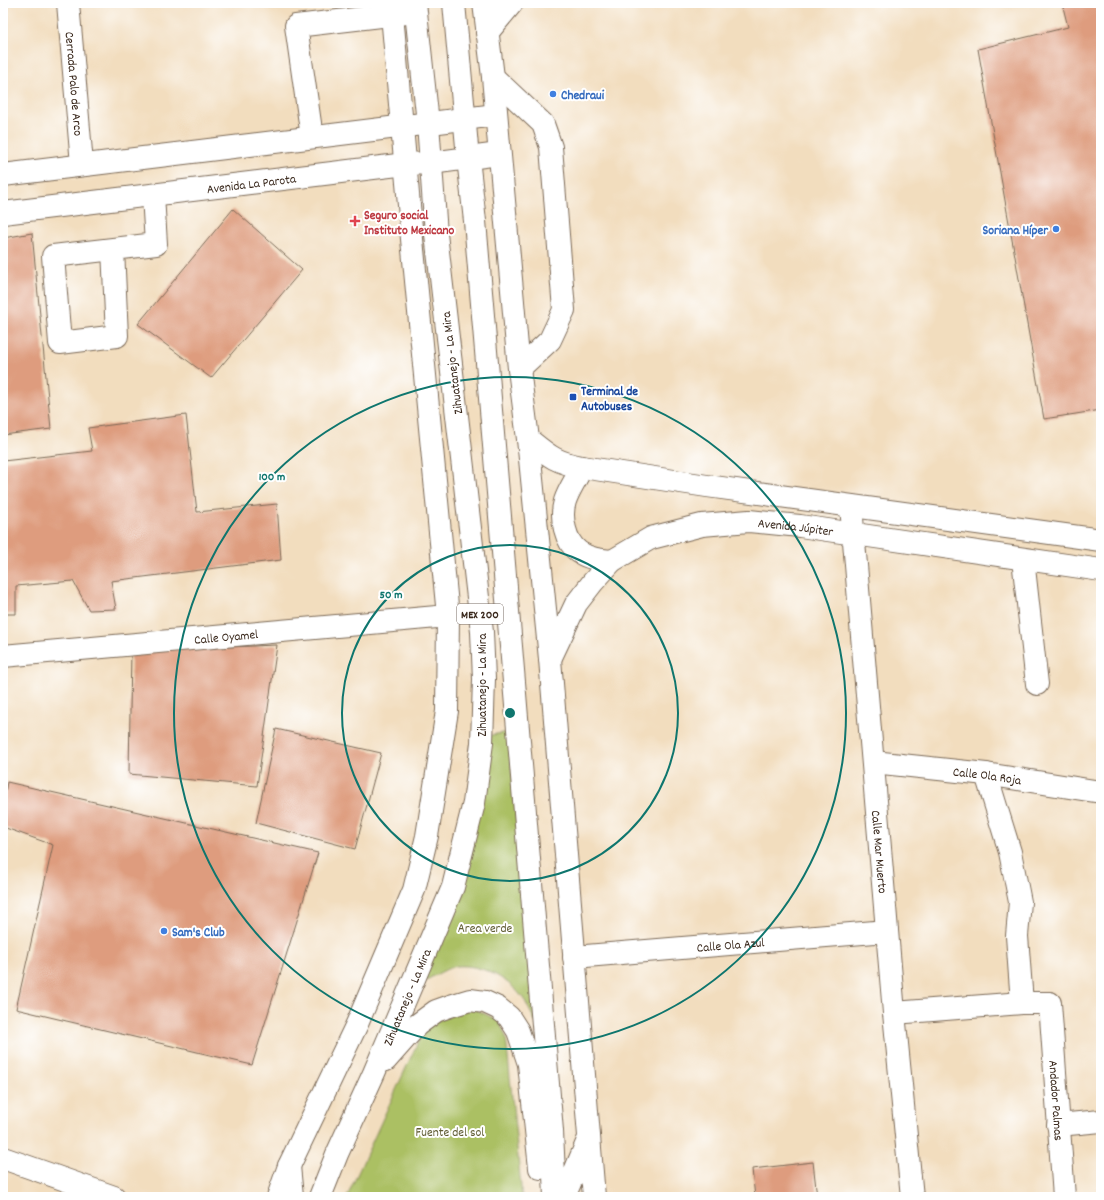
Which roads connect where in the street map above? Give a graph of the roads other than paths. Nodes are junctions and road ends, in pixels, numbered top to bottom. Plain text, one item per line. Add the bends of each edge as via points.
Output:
1 (68, 3) edge
2 (454, 3) edge
3 (484, 3) edge
4 (512, 3) edge
5 (392, 8) edge
6 (415, 8) edge
7 (487, 33) junction
8 (493, 77) junction
9 (496, 115) junction
10 (465, 119) junction
11 (428, 123) junction
12 (403, 126) junction
13 (312, 137) junction
14 (499, 154) junction
15 (468, 158) junction
16 (431, 163) junction
17 (82, 164) junction
18 (406, 164) junction
19 (3, 174) edge
20 (153, 195) junction
21 (3, 213) edge
22 (113, 249) junction
23 (519, 369) junction
24 (528, 439) junction
25 (582, 467) junction
26 (851, 506) junction
27 (852, 534) junction
28 (1101, 540) edge
29 (1023, 559) junction
30 (612, 561) junction
31 (1101, 570) edge
32 (448, 616) junction
33 (3, 656) edge
34 (550, 659) junction
35 (1037, 684) dead end
36 (873, 762) junction
37 (986, 774) junction
38 (1101, 792) edge
39 (887, 931) junction
40 (574, 957) junction
41 (1022, 1003) junction
42 (894, 1013) junction
43 (374, 1074) junction
44 (1101, 1121) edge
45 (1058, 1125) junction
46 (589, 1138) junction
47 (3, 1158) edge
48 (289, 1166) junction
49 (114, 1197) edge
50 (278, 1197) edge
51 (292, 1197) edge
52 (320, 1197) edge
53 (544, 1197) edge
54 (555, 1197) edge
55 (564, 1197) edge
56 (594, 1197) edge
57 (912, 1197) edge
58 (1064, 1197) edge

1 - 17 main road, Cerrada Palo de Arco
2 - 10 main road, MEX 200
3 - 7 main road
4 - 7 main road
5 - 6 main road
5 - 12 main road
5 - 13 main road via 296,26
6 - 11 main road, Zihuatanejo - La Mira / MEX 200
7 - 8 main road
8 - 9 main road
8 - 23 main road via 543,124 551,147 564,310 550,340
9 - 10 main road
9 - 14 main road
10 - 11 main road
10 - 15 main road, MEX 200
11 - 12 main road
11 - 16 main road, Zihuatanejo - La Mira / MEX 200
12 - 13 main road
12 - 18 main road
13 - 17 main road
14 - 15 main road, Avenida La Parota
14 - 23 main road
15 - 16 main road, Avenida La Parota
15 - 54 main road, MEX 200 via 515,680 552,1131
16 - 18 main road, Avenida La Parota
16 - 43 main road, Zihuatanejo - La Mira / MEX 200 via 436,234 482,632 482,743 474,803 454,887
17 - 19 main road
18 - 20 main road, Avenida La Parota
18 - 32 main road
20 - 21 main road, Avenida La Parota
20 - 22 main road via 156,244
22 - 22 main road via 53,256 60,343 117,336
23 - 24 main road
24 - 25 main road via 550,457 565,464
24 - 34 main road
25 - 26 main road
25 - 30 main road via 565,501 562,519 568,538 579,552 598,560
26 - 27 main road, Calle Mar Muerto
26 - 28 main road
27 - 29 main road, Avenida Júpiter
27 - 30 main road, Avenida Júpiter via 749,521 702,525 651,538
27 - 36 main road, Calle Mar Muerto
29 - 31 main road, Avenida Júpiter
29 - 35 main road
30 - 34 main road, Avenida Júpiter via 576,604
32 - 33 main road, Calle Oyamel
32 - 48 main road via 447,711 427,836 414,890 357,1024
34 - 40 main road
36 - 37 main road, Calle Ola Roja
36 - 39 main road, Calle Mar Muerto
37 - 38 main road, Calle Ola Roja
37 - 41 main road via 1010,852 1020,902 1017,936
39 - 40 main road, Calle Ola Azul
39 - 42 main road, Calle Mar Muerto
40 - 46 main road
41 - 42 main road
41 - 45 main road, Andador Palmas via 1050,1003
42 - 57 main road, Calle Mar Muerto
43 - 52 main road, Zihuatanejo - La Mira / MEX 200
43 - 53 main road via 417,1025 436,1011 470,1000 485,1002 498,1008 509,1017 518,1031 530,1064
44 - 45 main road
45 - 58 main road, Andador Palmas
46 - 55 main road
46 - 56 main road
47 - 49 main road
48 - 50 main road
48 - 51 main road

